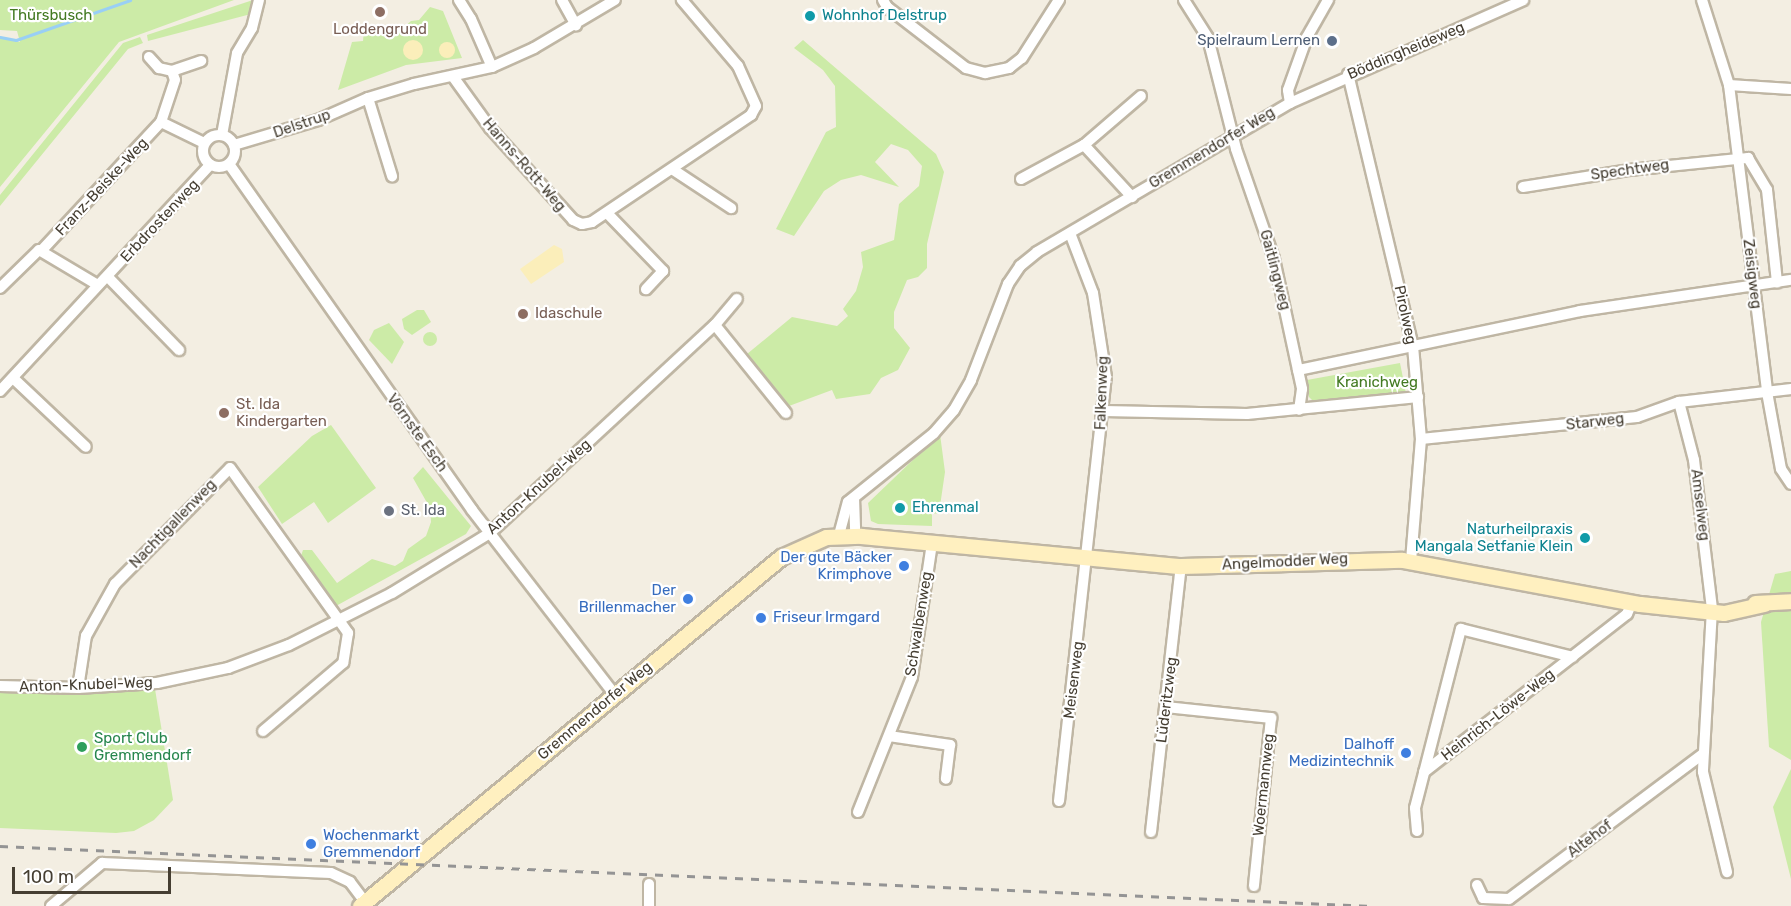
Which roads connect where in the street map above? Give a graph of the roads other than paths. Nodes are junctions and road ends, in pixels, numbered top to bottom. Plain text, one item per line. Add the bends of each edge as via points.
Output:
1 (259, 0) edge
2 (459, 0) edge
3 (562, 0) edge
4 (615, 0) edge
5 (682, 0) edge
6 (883, 0) edge
7 (1059, 0) edge
8 (1184, 0) edge
9 (1328, 0) edge
10 (1523, 0) edge
11 (1702, 0) edge
12 (576, 25) junction
13 (149, 57) dead end
14 (201, 61) dead end
15 (492, 67) junction
16 (172, 71) junction
17 (1348, 74) junction
18 (454, 78) junction
19 (1730, 85) junction
20 (1791, 88) edge
21 (1141, 96) dead end
22 (368, 98) junction
23 (1290, 103) junction
24 (161, 122) junction
25 (1232, 134) junction
26 (222, 135) junction
27 (204, 143) junction
28 (234, 145) junction
29 (1084, 146) junction
30 (1738, 157) junction
31 (229, 164) junction
32 (210, 165) junction
33 (672, 169) junction
34 (392, 176) dead end
35 (1021, 179) dead end
36 (1523, 186) dead end
37 (1132, 197) junction
38 (731, 208) dead end
39 (607, 213) junction
40 (1070, 233) junction
41 (42, 250) junction
42 (108, 277) junction
43 (1791, 280) edge
44 (1777, 282) junction
45 (96, 284) junction
46 (1753, 285) junction
47 (0, 288) edge
48 (646, 289) dead end
49 (737, 299) dead end
50 (716, 325) junction
51 (1413, 346) junction
52 (179, 350) dead end
53 (1298, 370) junction
54 (13, 378) junction
55 (1791, 389) edge
56 (0, 391) edge
57 (1767, 392) junction
58 (1418, 397) junction
59 (1679, 402) junction
60 (1299, 410) junction
61 (1104, 411) junction
62 (786, 413) dead end
63 (1421, 439) junction
64 (86, 447) dead end
65 (1791, 483) edge
66 (854, 498) junction
67 (490, 533) junction
68 (847, 535) junction
69 (932, 543) junction
70 (1087, 558) junction
71 (1411, 561) junction
72 (1181, 567) junction
73 (1791, 601) edge
74 (1632, 603) junction
75 (1712, 609) junction
76 (340, 620) junction
77 (1573, 657) junction
78 (0, 686) edge
79 (78, 688) junction
80 (615, 694) junction
81 (1166, 707) junction
82 (263, 731) dead end
83 (889, 736) junction
84 (1703, 754) junction
85 (1424, 772) junction
86 (946, 779) dead end
87 (1059, 801) dead end
88 (858, 812) dead end
89 (1417, 831) dead end
90 (1151, 832) dead end
91 (1728, 872) dead end
92 (648, 884) dead end
93 (1478, 885) dead end
94 (1254, 886) dead end
95 (362, 904) edge
96 (51, 906) edge
97 (649, 906) edge

1 - 26 street via 252,28 237,52
2 - 15 street
3 - 12 street
4 - 12 street, Delstrup
5 - 33 street, Hanns-Rott-Weg via 738,66 756,106 751,115
6 - 7 street via 966,68 985,74 1009,68 1022,58
8 - 25 street, Gaitlingweg via 1208,38
9 - 23 street, Gremmendorfer Weg via 1307,37 1288,90
10 - 17 street, Böddingheideweg
11 - 19 street, Zeisigweg
12 - 15 street, Delstrup
13 - 16 street via 159,68
14 - 16 street
15 - 18 street, Delstrup
16 - 24 street, Franz-Beiske-Weg via 175,80
17 - 23 street, Böddingheideweg
17 - 51 street, Pirolweg
18 - 22 street, Delstrup via 414,84
18 - 39 street, Hanns-Rott-Weg via 490,128 573,220 582,224
19 - 20 street
19 - 30 street, Zeisigweg
21 - 29 street
22 - 28 street, Delstrup via 318,120
22 - 34 street
23 - 25 street, Gremmendorfer Weg
24 - 27 street
24 - 41 street, Franz-Beiske-Weg
25 - 37 street, Gremmendorfer Weg
25 - 53 street, Gaitlingweg via 1274,259
26 - 27 street
26 - 28 street
27 - 32 street, Erbdrostenweg via 202,155
28 - 31 street
29 - 35 street
29 - 37 street, Gremmendorfer Weg
30 - 36 street, Spechtweg
30 - 44 street, Zeisigweg via 1748,158 1764,179
30 - 46 street, Zeisigweg
31 - 32 street, Erbdrostenweg
31 - 67 street, Vörnste Esch via 344,332
32 - 42 street, Erbdrostenweg
33 - 38 street
33 - 39 street, Hanns-Rott-Weg
37 - 40 street, Gremmendorfer Weg
39 - 48 street via 663,271
40 - 61 street, Falkenweg via 1100,322 1106,377
40 - 66 street, Gremmendorfer Weg via 1020,266 1008,284 971,380 954,410 934,433
41 - 45 street
41 - 47 street, Franz-Beiske-Weg via 35,251
42 - 45 street, Erbdrostenweg
42 - 52 street, Erbdrostenweg
43 - 44 street
44 - 46 street
45 - 54 street, Erbdrostenweg
46 - 51 street via 1580,311
46 - 57 street, Zeisigweg
49 - 50 street, Anton-Knubel-Weg
50 - 62 street
50 - 67 street, Anton-Knubel-Weg
51 - 53 street
51 - 58 street, Pirolweg
53 - 60 street, Gaitlingweg via 1302,389
54 - 56 street, Erbdrostenweg
54 - 64 street
55 - 57 street, Starweg
57 - 59 street, Starweg
57 - 65 street via 1781,469
58 - 60 street
58 - 63 street, Pirolweg
59 - 63 street, Starweg via 1637,417
59 - 75 street, Amselweg via 1694,460
60 - 61 street via 1184,415
61 - 70 street, Falkenweg
63 - 71 street, Pirolweg
66 - 68 street
66 - 68 street, Gremmendorfer Weg via 844,508
67 - 76 street, Anton-Knubel-Weg
67 - 80 street, Vörnste Esch
68 - 69 street, Angelmodder Weg
68 - 80 street, Gremmendorfer Weg via 807,543 781,557
69 - 70 street, Angelmodder Weg
69 - 83 street, Schwalbenweg via 912,677
70 - 72 street, Angelmodder Weg
70 - 87 street, Meisenweg
71 - 72 street, Angelmodder Weg via 1359,559
71 - 74 street, Angelmodder Weg
72 - 81 street, Lüderitzweg
73 - 75 street, Angelmodder Weg via 1764,604 1743,612
74 - 75 street, Angelmodder Weg
74 - 77 street, Heinrich-Löwe-Weg via 1628,614
75 - 84 street
76 - 79 street, Anton-Knubel-Weg via 228,668 157,683
76 - 79 street, Nachtigallenweg via 230,468 115,584 86,636
76 - 82 street via 348,633 343,663
77 - 85 street, Heinrich-Löwe-Weg
77 - 85 street, Heinrich-Löwe-Weg via 1461,629
78 - 79 street, Anton-Knubel-Weg
80 - 95 street, Gremmendorfer Weg
81 - 90 street, Lüderitzweg
81 - 94 street, Woermannweg via 1271,718
83 - 86 street via 950,745
83 - 88 street, Schwalbenweg
84 - 91 street via 1711,815
84 - 93 street, Altehof via 1509,899 1483,898
85 - 89 street, Heinrich-Löwe-Weg via 1414,808
92 - 97 street
95 - 96 street via 350,882 331,873 102,863

